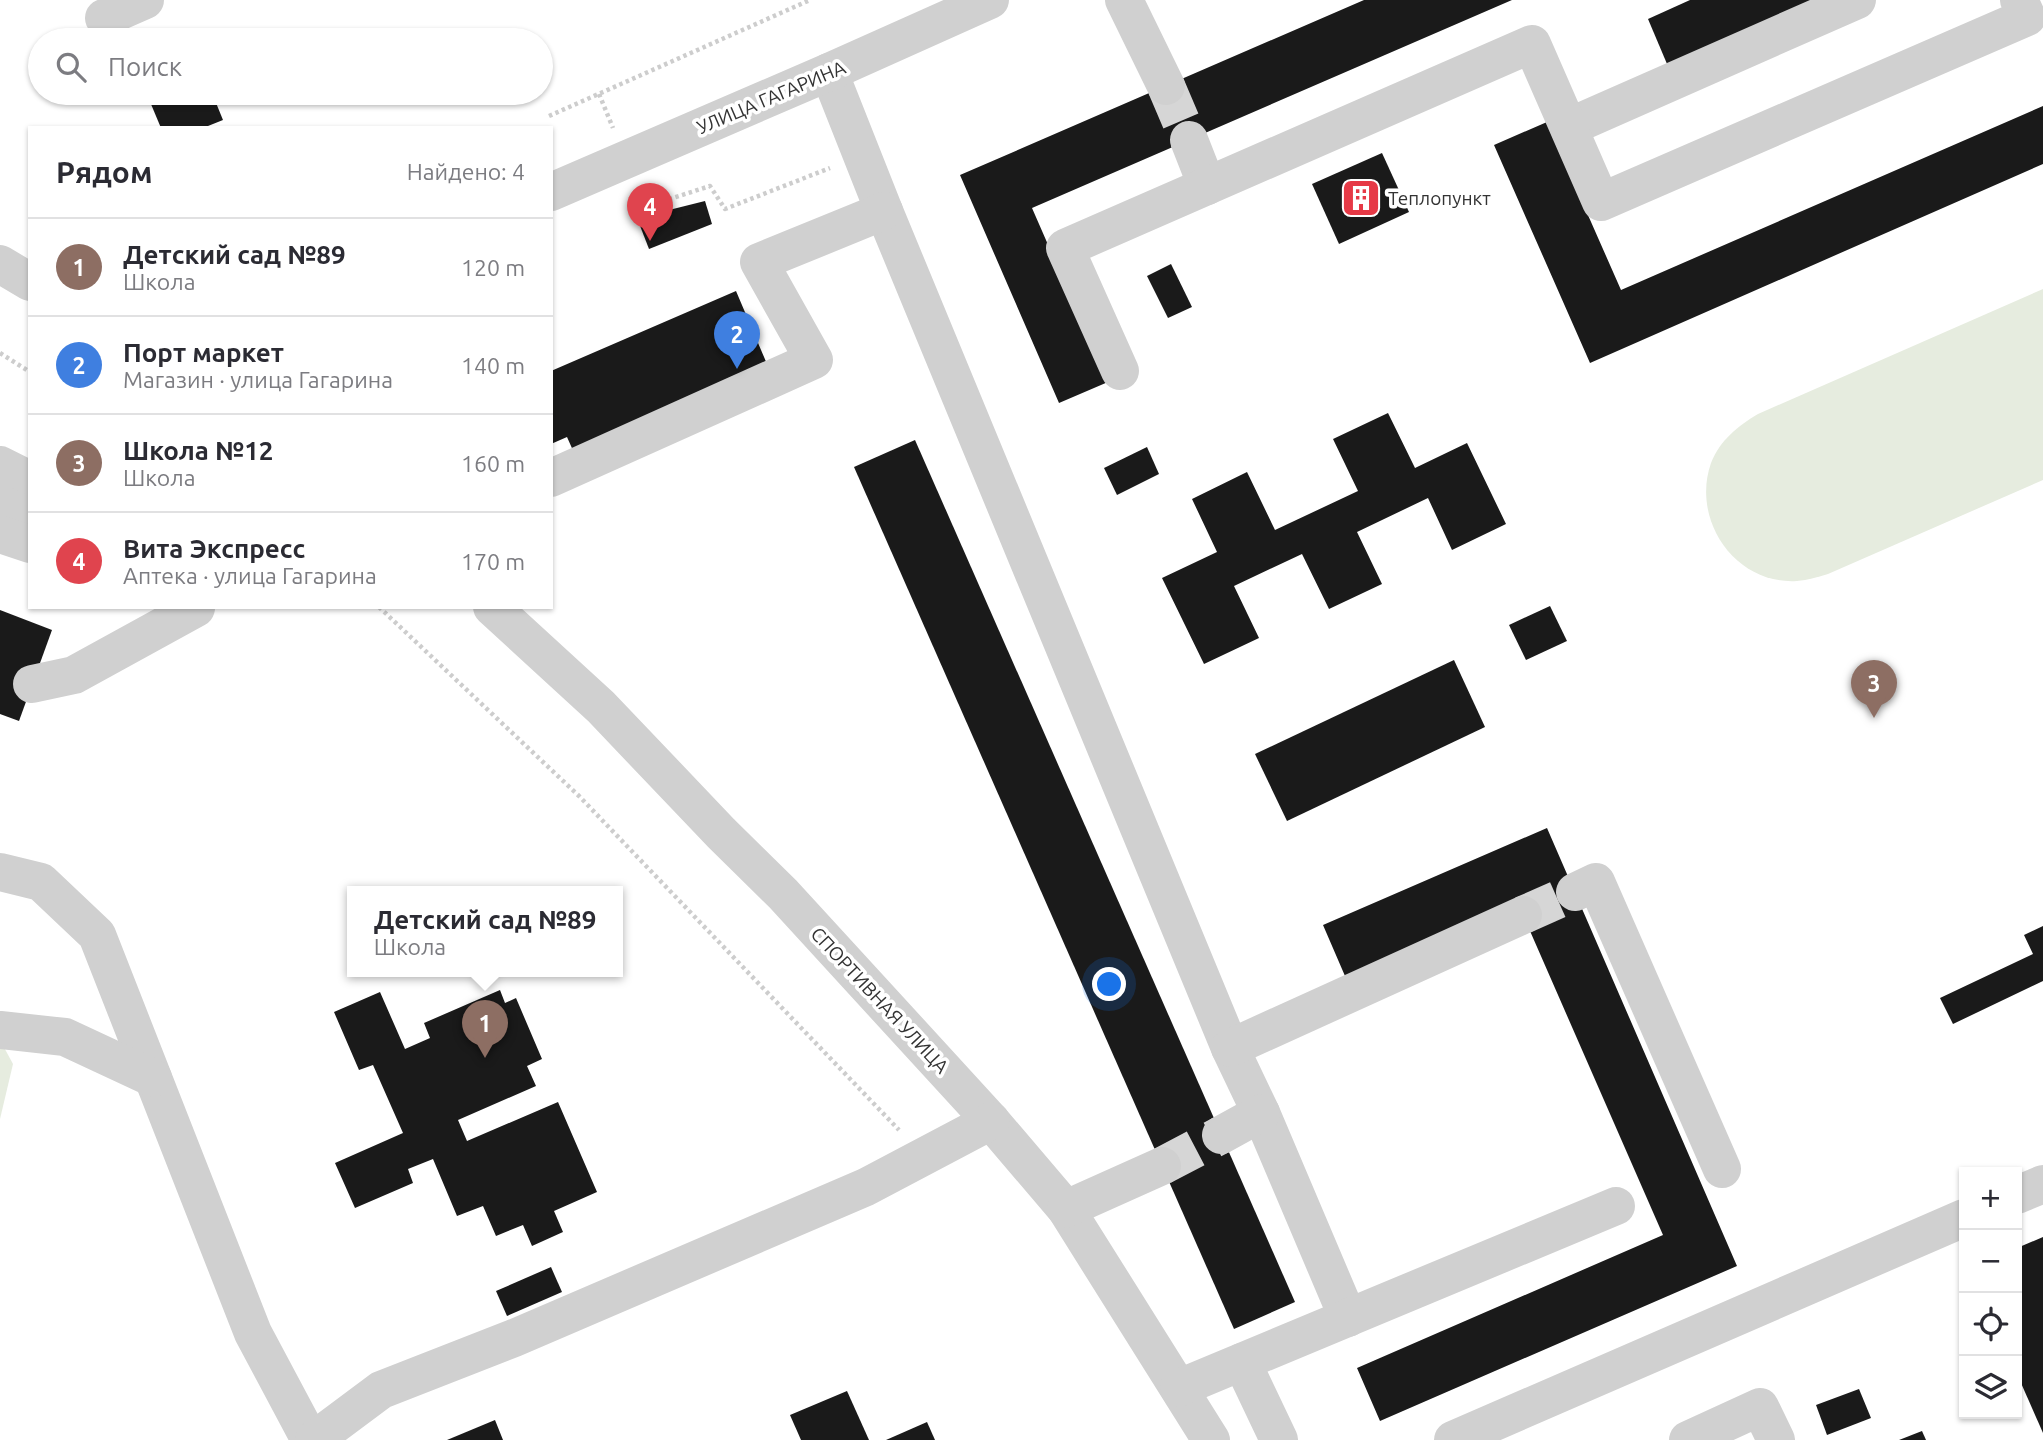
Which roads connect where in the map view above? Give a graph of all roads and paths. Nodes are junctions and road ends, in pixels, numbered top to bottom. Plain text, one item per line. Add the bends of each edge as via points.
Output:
1 (145, 0) edge
2 (810, 0) edge
3 (990, 0) edge
4 (1124, 0) edge
5 (1857, 0) edge
6 (2030, 9) edge
7 (104, 18) dead end
8 (829, 72) junction
9 (1166, 86) tunnel mouth
10 (549, 116) dead end
11 (1569, 127) junction
12 (1189, 140) tunnel mouth
13 (861, 155) junction
14 (1207, 186) junction
15 (553, 191) edge
16 (645, 207) dead end
17 (884, 211) junction
18 (0, 264) edge
19 (28, 281) edge
20 (0, 353) edge
21 (28, 371) edge
22 (1119, 371) dead end
23 (0, 466) edge
24 (553, 477) edge
25 (28, 479) edge
26 (0, 504) edge
27 (28, 516) edge
28 (0, 534) edge
29 (28, 543) edge
30 (192, 609) edge
31 (381, 609) edge
32 (494, 609) edge
33 (32, 684) dead end
34 (0, 872) edge
35 (1574, 892) tunnel mouth
36 (1523, 915) tunnel mouth
37 (0, 1030) edge
38 (1230, 1048) junction
39 (153, 1078) junction
40 (1261, 1113) junction
41 (992, 1121) junction
42 (1222, 1135) tunnel mouth
43 (923, 1157) junction
44 (1162, 1166) tunnel mouth
45 (1722, 1169) dead end
46 (2043, 1184) edge
47 (2022, 1193) edge
48 (1616, 1206) dead end
49 (1066, 1209) junction
50 (1959, 1220) edge
51 (1348, 1318) junction
52 (1242, 1362) junction
53 (1179, 1388) junction
54 (312, 1440) edge
55 (1211, 1440) edge
56 (1279, 1440) edge
57 (1453, 1440) edge
58 (1688, 1440) edge
59 (1776, 1440) edge

1 - 7 street
2 - 10 path
3 - 8 street, УЛИЦА ГАГАРИНА
4 - 9 street
5 - 11 street
6 - 11 street via 1601,202
8 - 13 street
8 - 15 street, УЛИЦА ГАГАРИНА
11 - 14 street via 1532,44
12 - 14 street
13 - 16 path via 725,209 710,186
13 - 17 street
14 - 22 street via 1065,247
17 - 24 street via 759,262 814,360
17 - 38 street
18 - 19 street
20 - 21 path
23 - 25 street
26 - 27 street
28 - 29 street
30 - 33 street via 74,675
31 - 43 path via 579,796
32 - 41 street, СПОРТИВНАЯ УЛИЦА via 601,707 783,894
34 - 39 street via 41,882 97,935
35 - 45 street via 1596,883
36 - 38 street
37 - 39 street via 65,1037
38 - 40 street
39 - 54 street via 253,1333
40 - 42 street
40 - 51 street
41 - 43 street
41 - 49 street, СПОРТИВНАЯ УЛИЦА
43 - 54 street via 866,1187 694,1262 381,1390
44 - 49 street
46 - 47 street
48 - 51 street
49 - 53 street, СПОРТИВНАЯ УЛИЦА
50 - 57 street
51 - 52 street
52 - 53 street
52 - 56 street
53 - 55 street, СПОРТИВНАЯ УЛИЦА
58 - 59 street via 1760,1407

